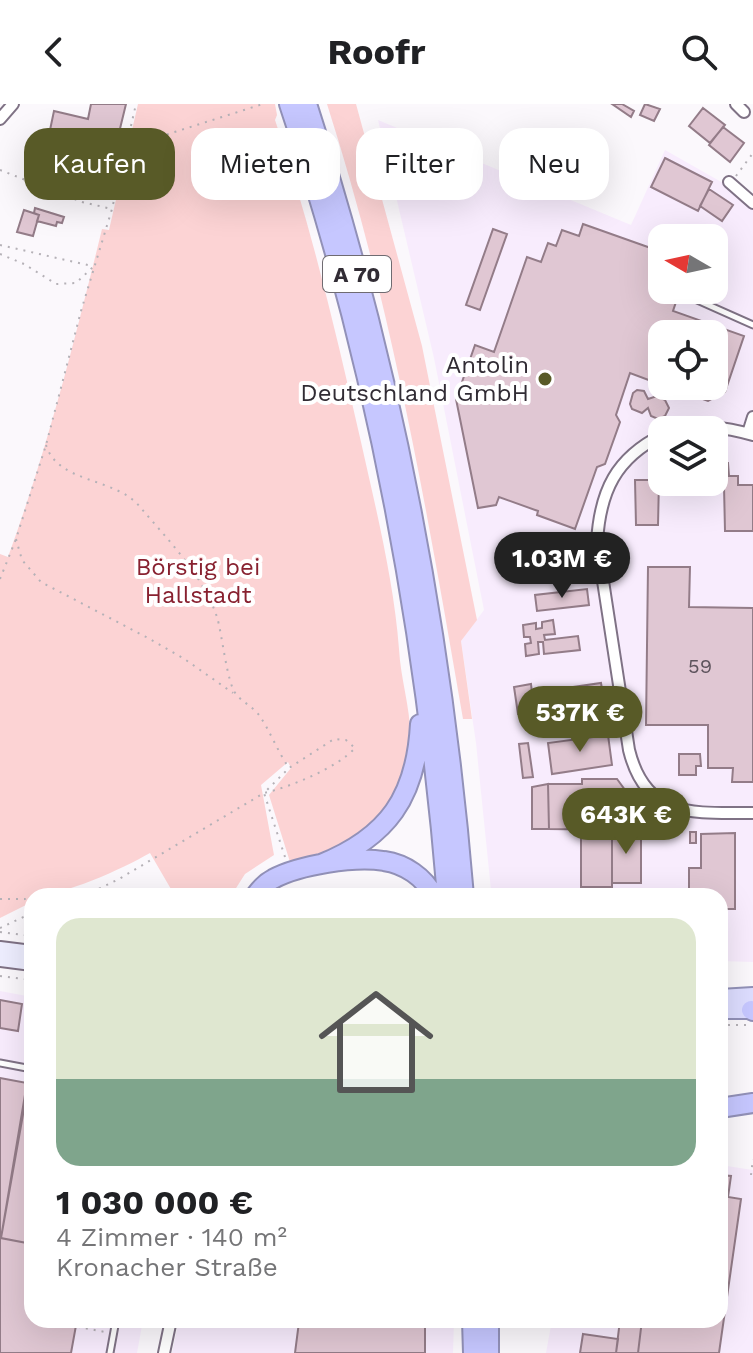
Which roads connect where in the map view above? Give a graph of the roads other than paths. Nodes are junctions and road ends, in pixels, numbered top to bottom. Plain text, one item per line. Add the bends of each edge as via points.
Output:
1 (13, 104) edge
2 (289, 104) edge
3 (307, 104) edge
4 (0, 119) edge
5 (730, 182) road end
6 (753, 203) edge
7 (706, 304) edge
8 (753, 325) edge
9 (753, 417) edge
10 (728, 430) edge
11 (750, 434) edge
12 (648, 442) edge
13 (422, 676) junction
14 (753, 813) edge
15 (321, 864) junction
16 (263, 888) edge
17 (427, 888) edge
18 (446, 888) edge
19 (463, 888) edge
20 (0, 949) edge
21 (24, 952) edge
22 (0, 959) edge
23 (24, 962) edge
24 (728, 1001) edge
25 (728, 1010) edge
26 (753, 1011) edge
27 (0, 1063) edge
28 (24, 1068) edge
29 (753, 1103) edge
30 (728, 1107) edge
31 (114, 1328) edge
32 (169, 1328) edge
33 (472, 1328) edge
34 (489, 1328) edge
35 (110, 1353) edge
36 (164, 1353) edge
37 (473, 1353) edge
38 (489, 1353) edge

1 - 4 street
2 - 13 highway, A 70 via 337,260 382,453
3 - 19 highway, A 70 via 353,257 397,447 441,693
5 - 6 street
7 - 8 lane
9 - 11 street
10 - 11 street
12 - 14 street via 614,475 598,522 632,761 646,788 677,809
13 - 15 highway via 417,756 399,805 370,839
13 - 18 highway, A 70
15 - 16 highway via 273,878
15 - 17 highway via 387,861 416,874
20 - 21 main road
22 - 23 main road
24 - 26 main road
25 - 26 main road
27 - 28 lane
29 - 30 highway
31 - 35 lane
32 - 36 street
33 - 37 highway
34 - 38 highway

